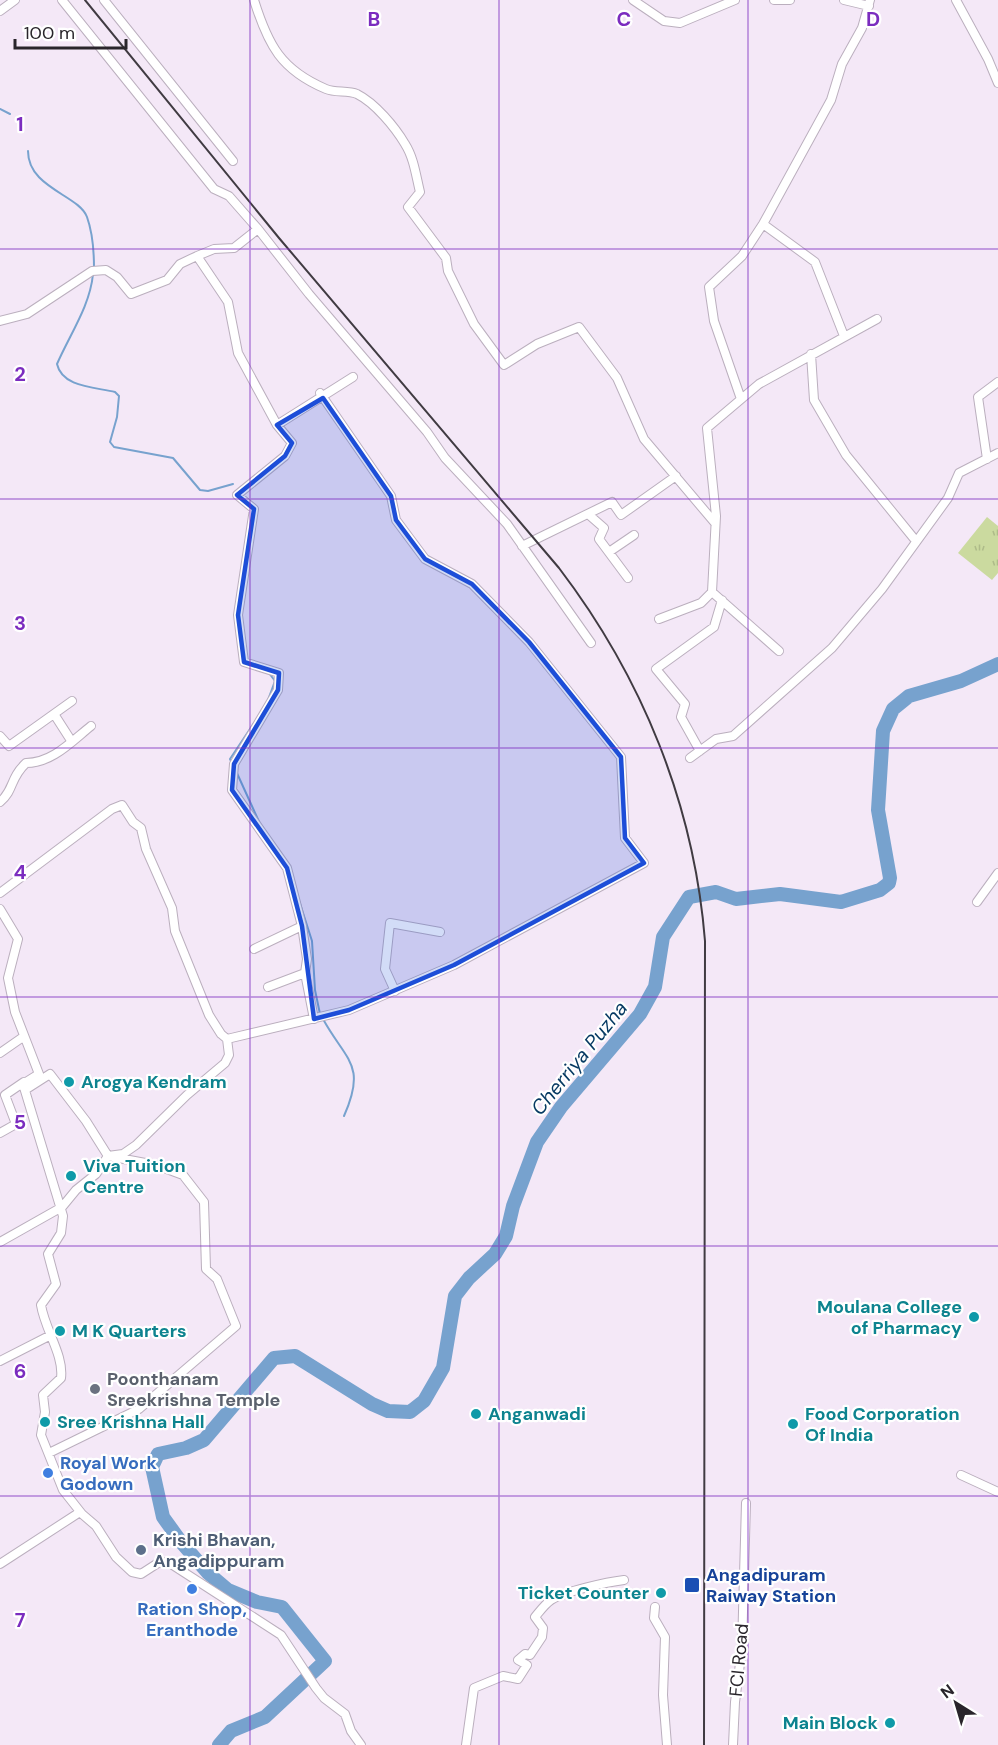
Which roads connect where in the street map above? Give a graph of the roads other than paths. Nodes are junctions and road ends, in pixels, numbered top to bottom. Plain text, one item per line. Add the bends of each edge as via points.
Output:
1 (15, 0) edge
2 (62, 0) edge
3 (104, 0) edge
4 (254, 0) edge
5 (633, 0) edge
6 (735, 0) edge
7 (774, 0) edge
8 (790, 0) edge
9 (844, 0) edge
10 (956, 0) edge
11 (869, 3) edge
12 (0, 11) edge
13 (998, 83) edge
14 (233, 161) dead end
15 (763, 224) junction
16 (258, 229) junction
17 (197, 256) junction
18 (877, 320) dead end
19 (0, 321) edge
20 (844, 336) junction
21 (811, 354) junction
22 (353, 377) dead end
23 (998, 382) edge
24 (322, 395) junction
25 (741, 399) junction
26 (277, 425) junction
27 (998, 453) edge
28 (987, 459) junction
29 (676, 476) junction
30 (588, 514) junction
31 (715, 523) junction
32 (634, 535) dead end
33 (916, 541) junction
34 (522, 546) junction
35 (609, 552) junction
36 (628, 578) dead end
37 (712, 591) junction
38 (722, 600) junction
39 (659, 620) dead end
40 (591, 643) dead end
41 (779, 651) dead end
42 (72, 701) dead end
43 (54, 714) junction
44 (91, 726) dead end
45 (0, 736) edge
46 (72, 742) junction
47 (700, 751) junction
48 (690, 758) dead end
49 (0, 802) edge
50 (998, 873) edge
51 (0, 893) edge
52 (977, 902) dead end
53 (0, 909) edge
54 (303, 926) junction
55 (440, 932) dead end
56 (254, 949) dead end
57 (305, 973) junction
58 (268, 987) dead end
59 (394, 991) junction
60 (314, 1019) junction
61 (23, 1037) junction
62 (227, 1039) junction
63 (0, 1053) edge
64 (24, 1087) junction
65 (0, 1133) edge
66 (108, 1156) junction
67 (62, 1208) junction
68 (0, 1242) edge
69 (49, 1336) junction
70 (0, 1361) edge
71 (49, 1453) junction
72 (961, 1475) dead end
73 (998, 1492) edge
74 (746, 1503) dead end
75 (80, 1512) junction
76 (0, 1564) edge
77 (624, 1580) dead end
78 (655, 1607) dead end
79 (361, 1745) edge
80 (466, 1745) edge
81 (667, 1745) edge
82 (733, 1745) edge

1 - 12 street
2 - 16 street via 214,189 228,196
3 - 14 street
4 - 29 street via 264,31 279,58 300,76 328,90 356,94 371,105 406,145 420,192 408,207 446,258 448,271 474,324 504,365 537,344 579,327 617,378 644,439
5 - 6 street via 664,21 680,23
7 - 8 street
9 - 11 street
10 - 13 street
11 - 15 street via 831,100
15 - 20 street via 815,262
15 - 25 street via 742,256 709,287 714,321
16 - 17 street via 234,249 214,249
16 - 34 street
17 - 19 street via 180,264 167,280 130,294 106,270 92,271 27,314
17 - 26 street via 228,302 238,353
18 - 20 street
20 - 21 street
21 - 25 street
21 - 33 street via 814,400 846,455
22 - 24 street
23 - 28 street via 978,397
24 - 26 street
24 - 59 street via 391,496 396,520 425,559 472,584 529,642 621,757 625,838 644,862 454,965
25 - 31 street via 707,428
26 - 54 street via 292,443 285,456 237,495 254,509 238,615 244,662 279,673 278,690 234,764 232,789 287,868
27 - 28 street
28 - 33 street via 959,473 948,498
29 - 30 street via 621,515 612,502
29 - 31 street
30 - 34 street
30 - 35 street via 604,528 599,539
31 - 37 street
32 - 35 street
33 - 47 street via 832,648 733,736 716,739
34 - 40 street
35 - 36 street
37 - 38 street
37 - 39 street via 701,603
38 - 41 street
38 - 47 street via 714,627 656,669 685,704 681,717
42 - 43 street
43 - 45 street via 9,746
43 - 46 street
44 - 46 street
46 - 49 street via 39,763 20,768 9,795
47 - 48 street
50 - 52 street
51 - 62 street via 122,805 132,822 141,828 172,908 175,931 189,967 209,1015
53 - 61 street via 18,939 8,978
54 - 56 street
54 - 57 street
55 - 59 street via 390,923 385,969
57 - 58 street
57 - 60 street
59 - 60 street via 349,1010
60 - 62 street
61 - 63 street
61 - 64 street via 39,1074
62 - 66 street via 229,1055 225,1063 136,1145 123,1154
64 - 65 street via 5,1095 16,1124
64 - 66 street via 50,1074
64 - 67 street
66 - 67 street
66 - 71 street via 156,1165 183,1175 204,1202 206,1269 217,1279 236,1326 139,1409
67 - 68 street
67 - 69 street via 61,1233 48,1254 56,1284 41,1305
69 - 70 street
69 - 71 street via 58,1353 62,1378 43,1395 41,1435
71 - 75 street via 63,1490
72 - 73 street
74 - 82 street, FCI Road via 742,1648
75 - 76 street
75 - 79 street via 132,1572 141,1574 158,1563 168,1562 274,1629 324,1698 345,1714
77 - 80 street via 552,1599 543,1608 535,1617 543,1628 542,1637 530,1655 518,1660 527,1665 518,1679 503,1676 474,1688
78 - 81 street via 654,1618 665,1637 663,1695

